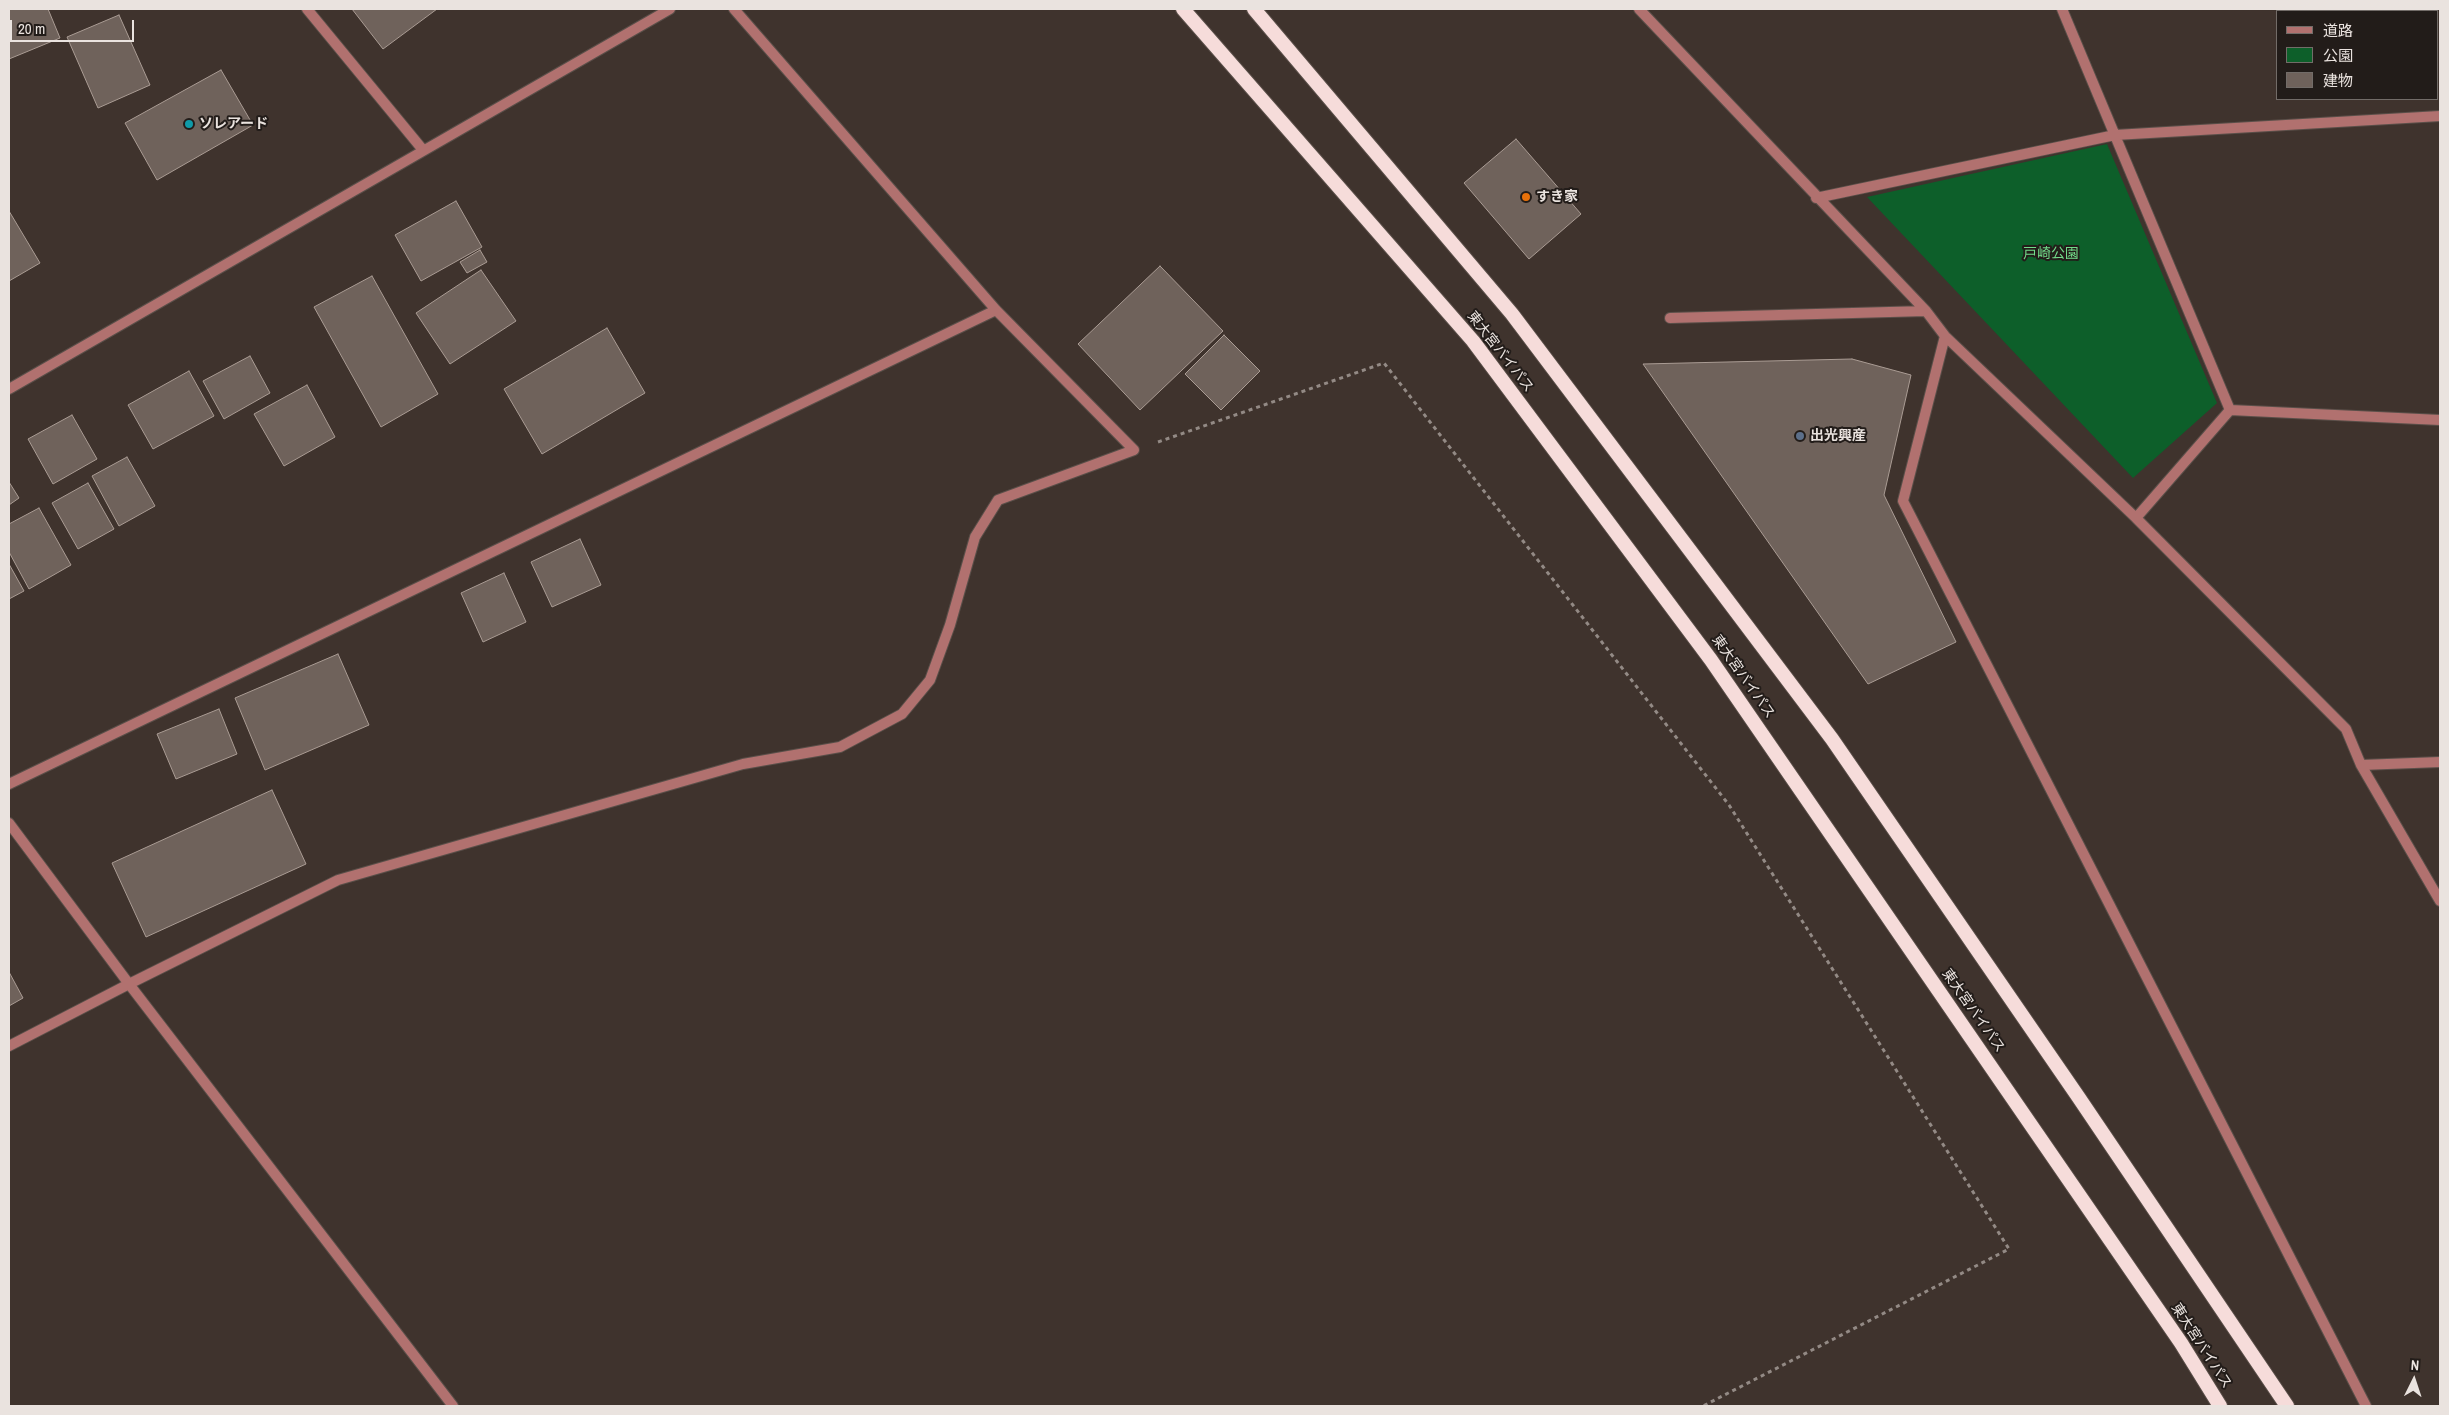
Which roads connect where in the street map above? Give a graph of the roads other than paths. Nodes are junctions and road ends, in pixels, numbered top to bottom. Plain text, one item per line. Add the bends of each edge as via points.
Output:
1 (307, 9) edge
2 (670, 9) edge
3 (734, 9) edge
4 (1183, 9) edge
5 (1254, 9) edge
6 (1639, 9) edge
7 (2062, 9) edge
8 (2440, 116) edge
9 (2115, 135) junction
10 (423, 150) junction
11 (1816, 198) junction
12 (996, 310) junction
13 (1926, 311) junction
14 (1670, 318) dead end
15 (1945, 336) junction
16 (9, 388) edge
17 (2230, 410) junction
18 (2440, 420) edge
19 (2136, 518) junction
20 (2440, 762) edge
21 (2361, 765) junction
22 (9, 784) edge
23 (9, 824) edge
24 (2440, 901) edge
25 (129, 984) junction
26 (9, 1046) edge
27 (453, 1406) edge
28 (2220, 1406) edge
29 (2287, 1406) edge
30 (2366, 1406) edge

1 - 10 street
2 - 10 street
3 - 12 street
4 - 28 highway, 東大宮バイパス via 1473,341 1711,660 2181,1343
5 - 29 highway via 1512,314 1832,739
6 - 11 street
7 - 9 street
8 - 9 street
9 - 11 street
9 - 17 street
10 - 16 street
11 - 13 street
12 - 22 street
12 - 25 street via 1134,450 998,500 975,537 950,625 930,680 902,714 840,747 743,764 338,880
13 - 14 street
13 - 15 street
15 - 19 street
15 - 30 street via 1903,501
17 - 18 street
17 - 19 street
19 - 21 street via 2346,729
20 - 21 street
21 - 24 street
23 - 25 street
25 - 26 street
25 - 27 street

